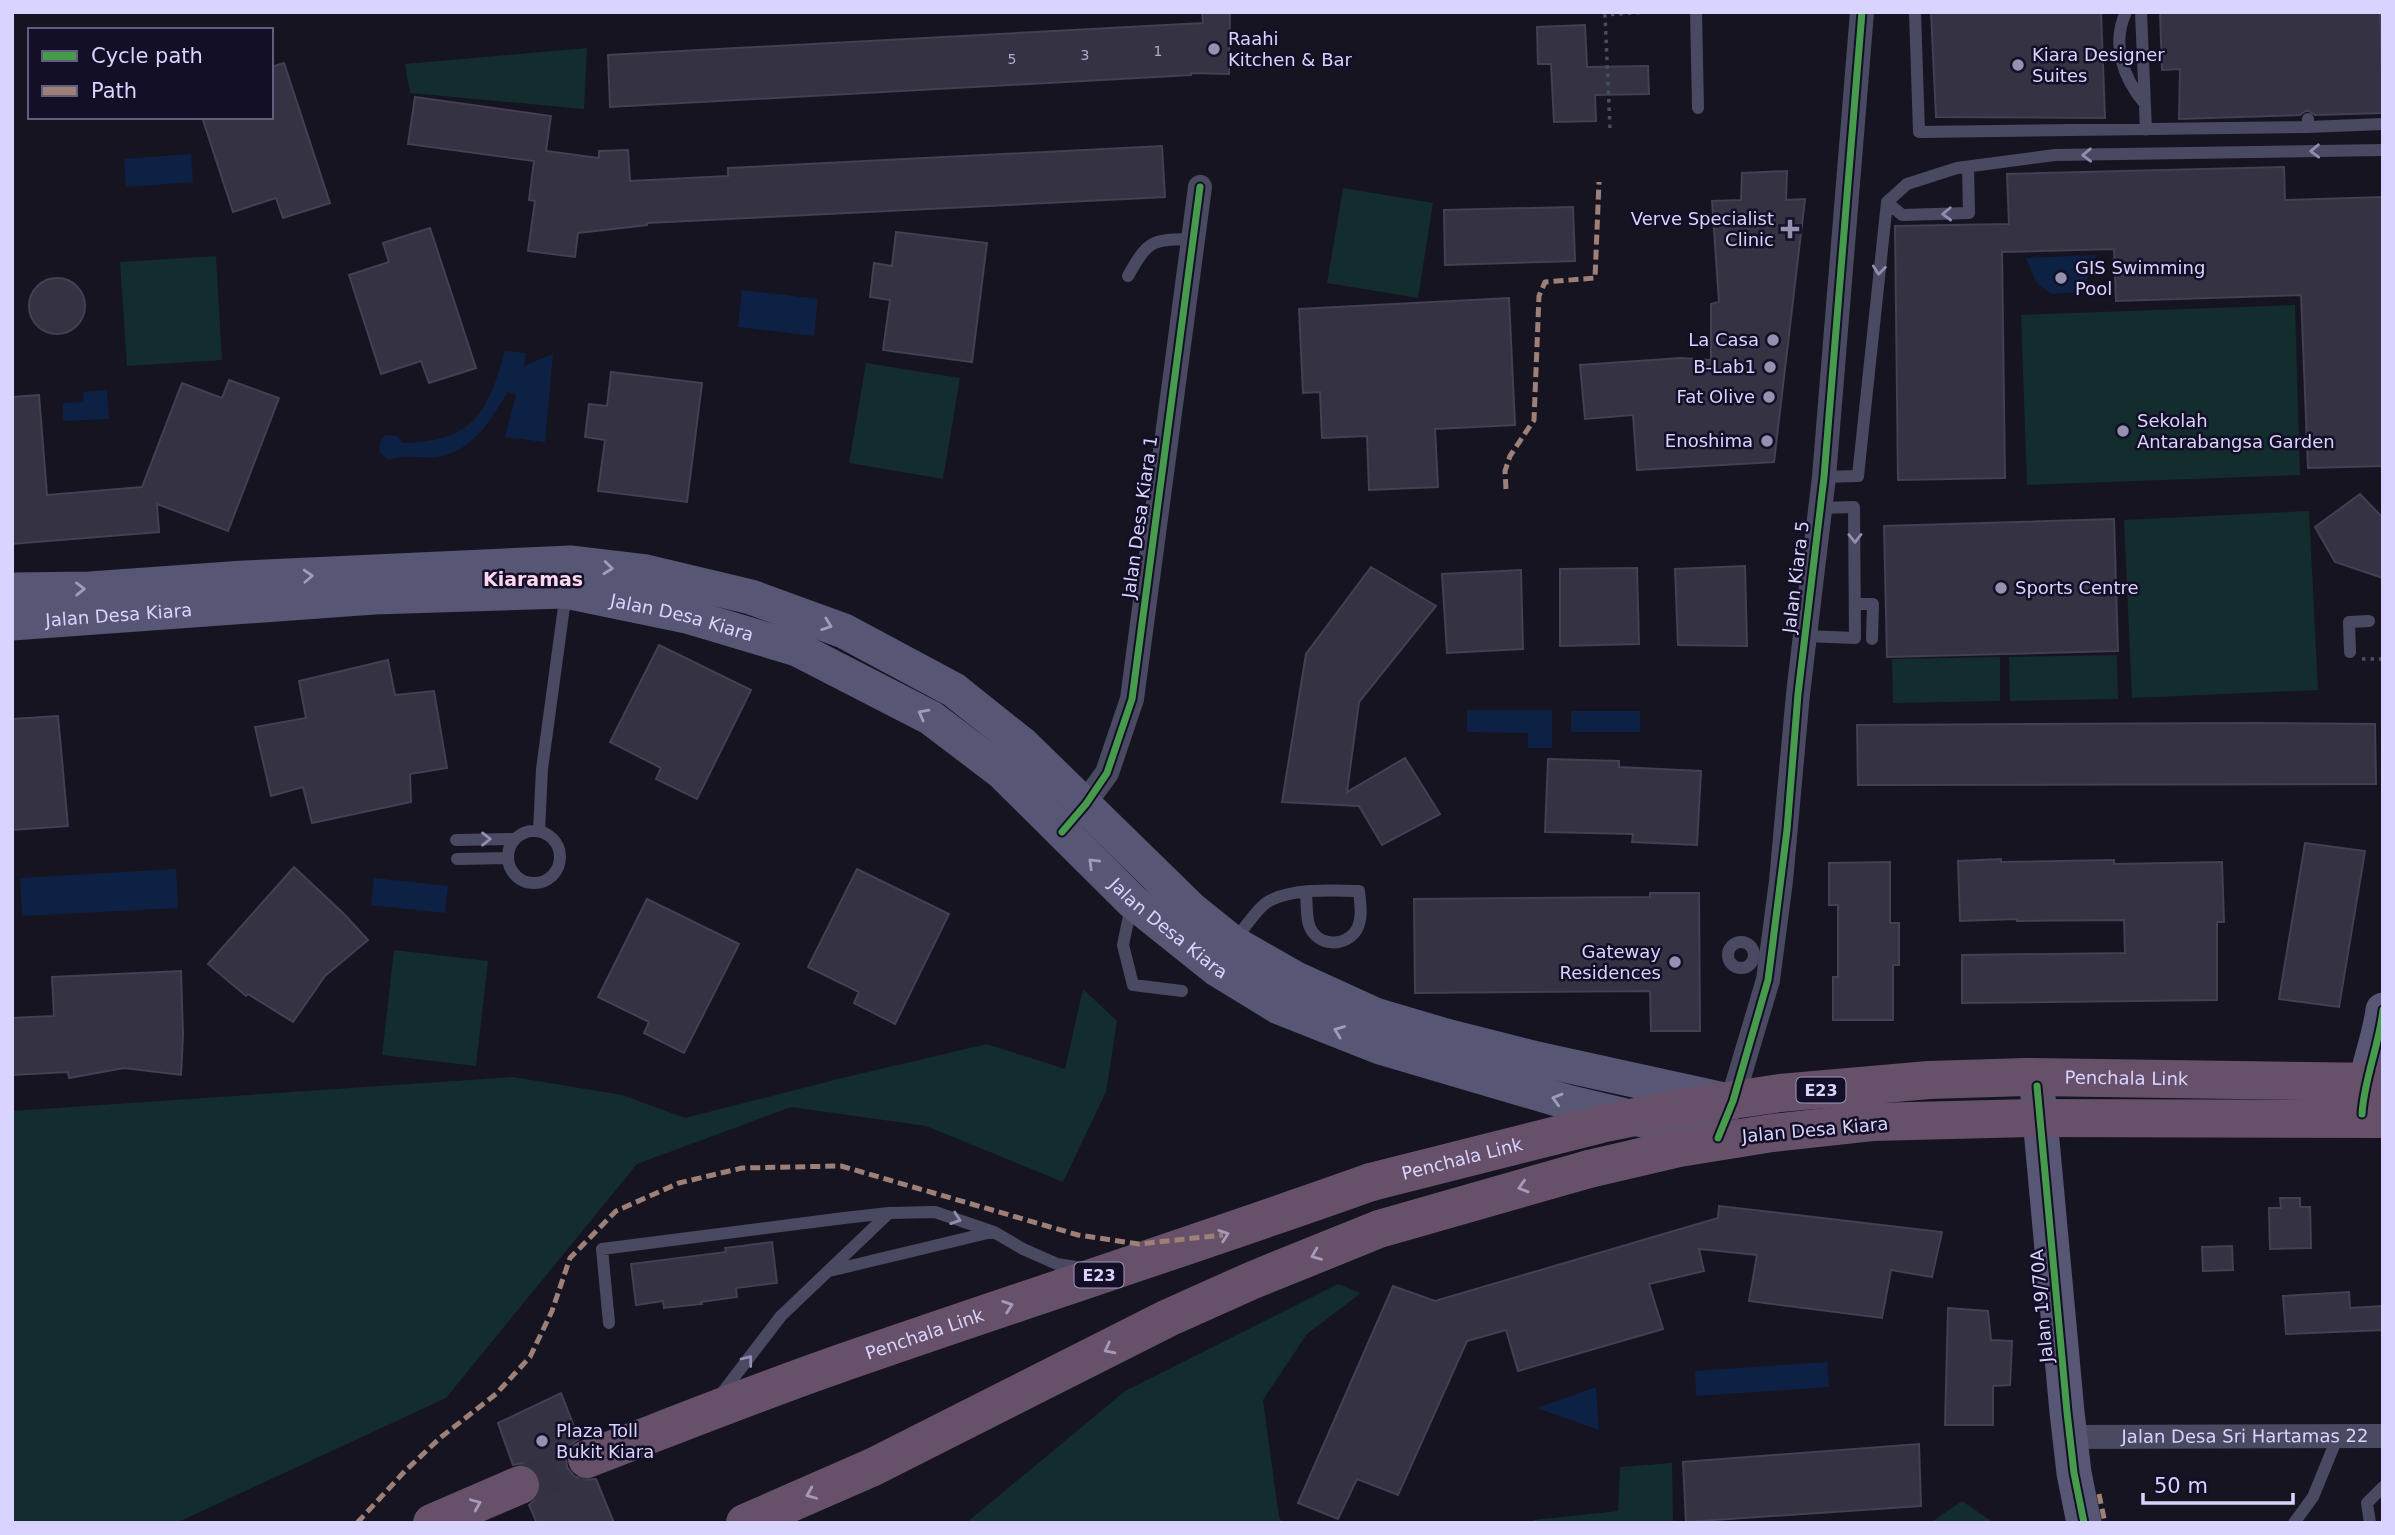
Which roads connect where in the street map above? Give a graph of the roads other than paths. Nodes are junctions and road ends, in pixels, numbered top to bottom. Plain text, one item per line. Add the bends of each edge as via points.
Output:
1 (1696, 12) edge
2 (1862, 12) edge
3 (1915, 12) edge
4 (2126, 12) edge
5 (2141, 12) edge
6 (2145, 104) junction
7 (1698, 108) dead end
8 (2383, 124) edge
9 (2146, 130) junction
10 (2383, 150) edge
11 (1968, 167) junction
12 (1200, 187) dead end
13 (1887, 202) junction
14 (1193, 239) junction
15 (1128, 276) dead end
16 (1824, 477) junction
17 (1820, 508) junction
18 (568, 577) junction
19 (12, 590) edge
20 (1856, 604) junction
21 (2369, 621) dead end
22 (12, 623) edge
23 (1805, 636) junction
24 (1872, 639) dead end
25 (2352, 655) road end
26 (1086, 804) junction
27 (539, 831) junction
28 (1055, 836) junction
29 (515, 839) junction
30 (456, 840) dead end
31 (508, 858) junction
32 (457, 859) dead end
33 (1306, 892) junction
34 (1132, 901) junction
35 (1225, 956) junction
36 (1182, 991) dead end
37 (2382, 1034) edge
38 (2038, 1097) junction
39 (1733, 1101) junction
40 (2376, 1103) edge
41 (1718, 1138) junction
42 (2383, 1145) edge
43 (1588, 1169) junction
44 (889, 1213) junction
45 (994, 1232) junction
46 (826, 1272) junction
47 (1107, 1272) junction
48 (609, 1323) dead end
49 (706, 1414) junction
50 (2068, 1425) junction
51 (2338, 1436) junction
52 (2383, 1436) edge
53 (587, 1459) tunnel mouth
54 (520, 1485) tunnel mouth
55 (2383, 1487) edge
56 (432, 1523) edge
57 (745, 1523) edge
58 (2084, 1523) edge
59 (2294, 1523) edge
60 (2370, 1523) edge

1 - 7 lane
2 - 16 street, Jalan Kiara 5
3 - 9 lane via 1919,132
4 - 6 lane via 2120,26 2123,68 2131,88
5 - 6 lane
6 - 9 lane
8 - 9 lane
10 -> 11 lane via 2054,155
11 - 13 lane via 1907,184
11 -> 13 lane via 1969,213 1902,215
12 - 14 street, Jalan Desa Kiara 1
13 -> 16 lane via 1858,476
14 - 15 lane via 1163,240 1144,248
14 - 26 street, Jalan Desa Kiara 1 via 1132,699 1107,773
16 - 17 street, Jalan Kiara 5
17 -> 20 lane via 1854,507
17 - 23 street, Jalan Kiara 5
19 -> 18 main road, Jalan Desa Kiara via 244,578
18 - 22 main road, Jalan Desa Kiara via 374,597
18 -> 26 main road, Jalan Desa Kiara via 646,572 751,597 844,631 954,690
18 - 27 lane via 542,769
28 -> 18 main road, Jalan Desa Kiara via 1002,772 931,718 797,649
20 - 23 lane via 1855,638
20 - 24 lane via 1873,604
21 - 25 lane via 2349,622
23 - 39 street, Jalan Kiara 5 via 1787,830 1763,956 1768,980
26 - 28 street, Jalan Desa Kiara 1
26 - 35 main road, Jalan Desa Kiara via 1169,887
27 - 29 lane
27 - 31 lane via 554,839 561,855 551,878 526,883 512,872
34 -> 28 main road, Jalan Desa Kiara
30 -> 29 lane
29 - 31 lane
31 - 32 lane
33 - 33 lane via 1359,891 1356,931 1334,943 1318,937 1308,923
33 - 35 lane via 1266,903
34 - 35 main road, Jalan Desa Kiara
34 - 36 lane via 1124,945 1133,985
35 - 39 main road, Jalan Desa Kiara via 1446,1036
41 -> 35 main road, Jalan Desa Kiara via 1567,1102 1380,1047 1279,1007
37 - 40 main road
38 - 39 main road, Jalan Desa Kiara
38 - 40 main road, Jalan Desa Kiara
38 - 41 main road, Jalan Desa Kiara via 1815,1134
38 - 50 main road, Jalan 19/70A
39 - 41 street, Jalan Kiara 5
40 - 43 highway, bridge via 1872,1122 1679,1148
47 -> 40 highway, Penchala Link / E23, bridge via 1371,1182 1601,1124 1780,1093 2026,1077
42 - 43 highway, bridge via 2078,1133 1895,1136
43 -> 57 highway via 1379,1229 1253,1280 873,1467
44 -> 45 lane via 936,1212
44 - 46 lane
44 - 48 lane via 602,1249
45 - 46 lane
45 - 47 lane via 1058,1264
49 -> 46 lane via 781,1316
49 -> 47 highway, Penchala Link / E23
49 - 53 highway, Penchala Link / E23
50 - 51 street, Jalan Desa Sri Hartamas 22 via 2106,1437
50 - 58 main road, Jalan 19/70A
51 - 52 street, Jalan Desa Sri Hartamas 22
51 - 59 lane via 2313,1497
56 -> 54 highway
55 - 60 lane via 2367,1503

